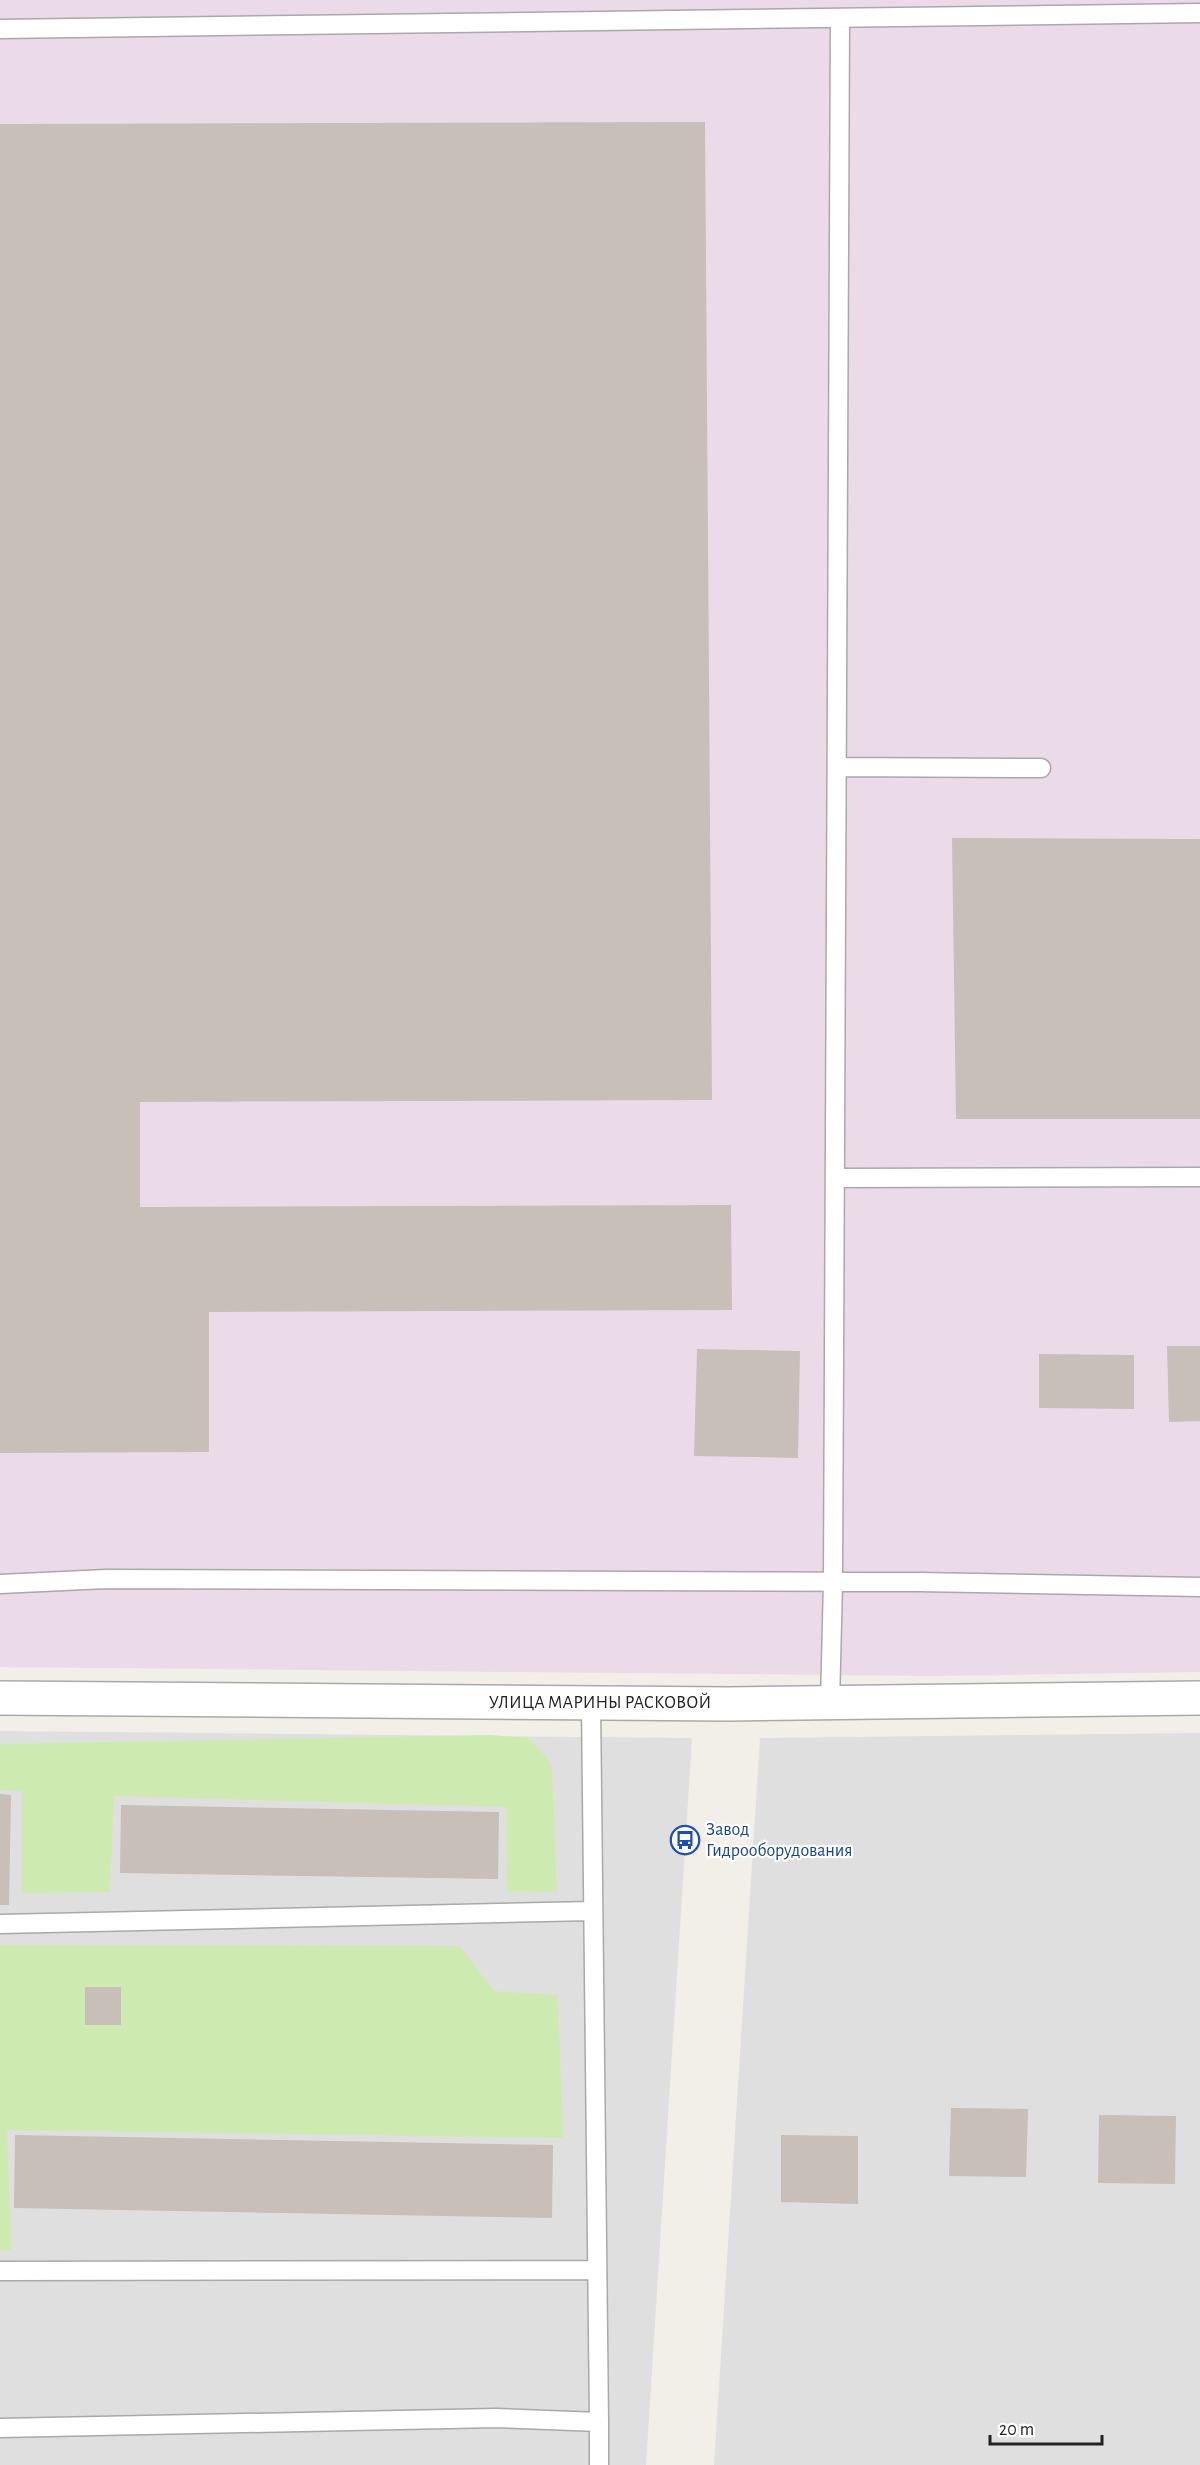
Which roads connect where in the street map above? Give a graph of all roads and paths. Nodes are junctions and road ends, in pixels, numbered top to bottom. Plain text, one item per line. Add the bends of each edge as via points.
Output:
1 (1200, 13) edge
2 (840, 18) junction
3 (0, 29) edge
4 (837, 767) junction
5 (1041, 768) dead end
6 (1200, 1177) edge
7 (835, 1178) junction
8 (833, 1582) junction
9 (0, 1584) edge
10 (1200, 1587) edge
11 (0, 1698) edge
12 (1200, 1698) edge
13 (591, 1703) junction
14 (830, 1703) junction
15 (593, 1911) junction
16 (0, 1924) edge
17 (597, 2270) junction
18 (0, 2271) edge
19 (598, 2422) junction
20 (0, 2428) edge
21 (599, 2465) edge

1 - 2 lane
2 - 3 lane
2 - 4 lane
4 - 5 lane
4 - 7 lane
6 - 7 lane
7 - 8 lane
8 - 9 lane via 106,1579
8 - 10 lane
8 - 14 lane
11 - 13 street, УЛИЦА МАРИНЫ РАСКОВОЙ
12 - 14 street, УЛИЦА МАРИНЫ РАСКОВОЙ
13 - 14 street, УЛИЦА МАРИНЫ РАСКОВОЙ
13 - 15 lane
15 - 16 lane
15 - 17 lane
17 - 18 lane
17 - 19 lane
19 - 20 lane via 496,2418
19 - 21 lane

